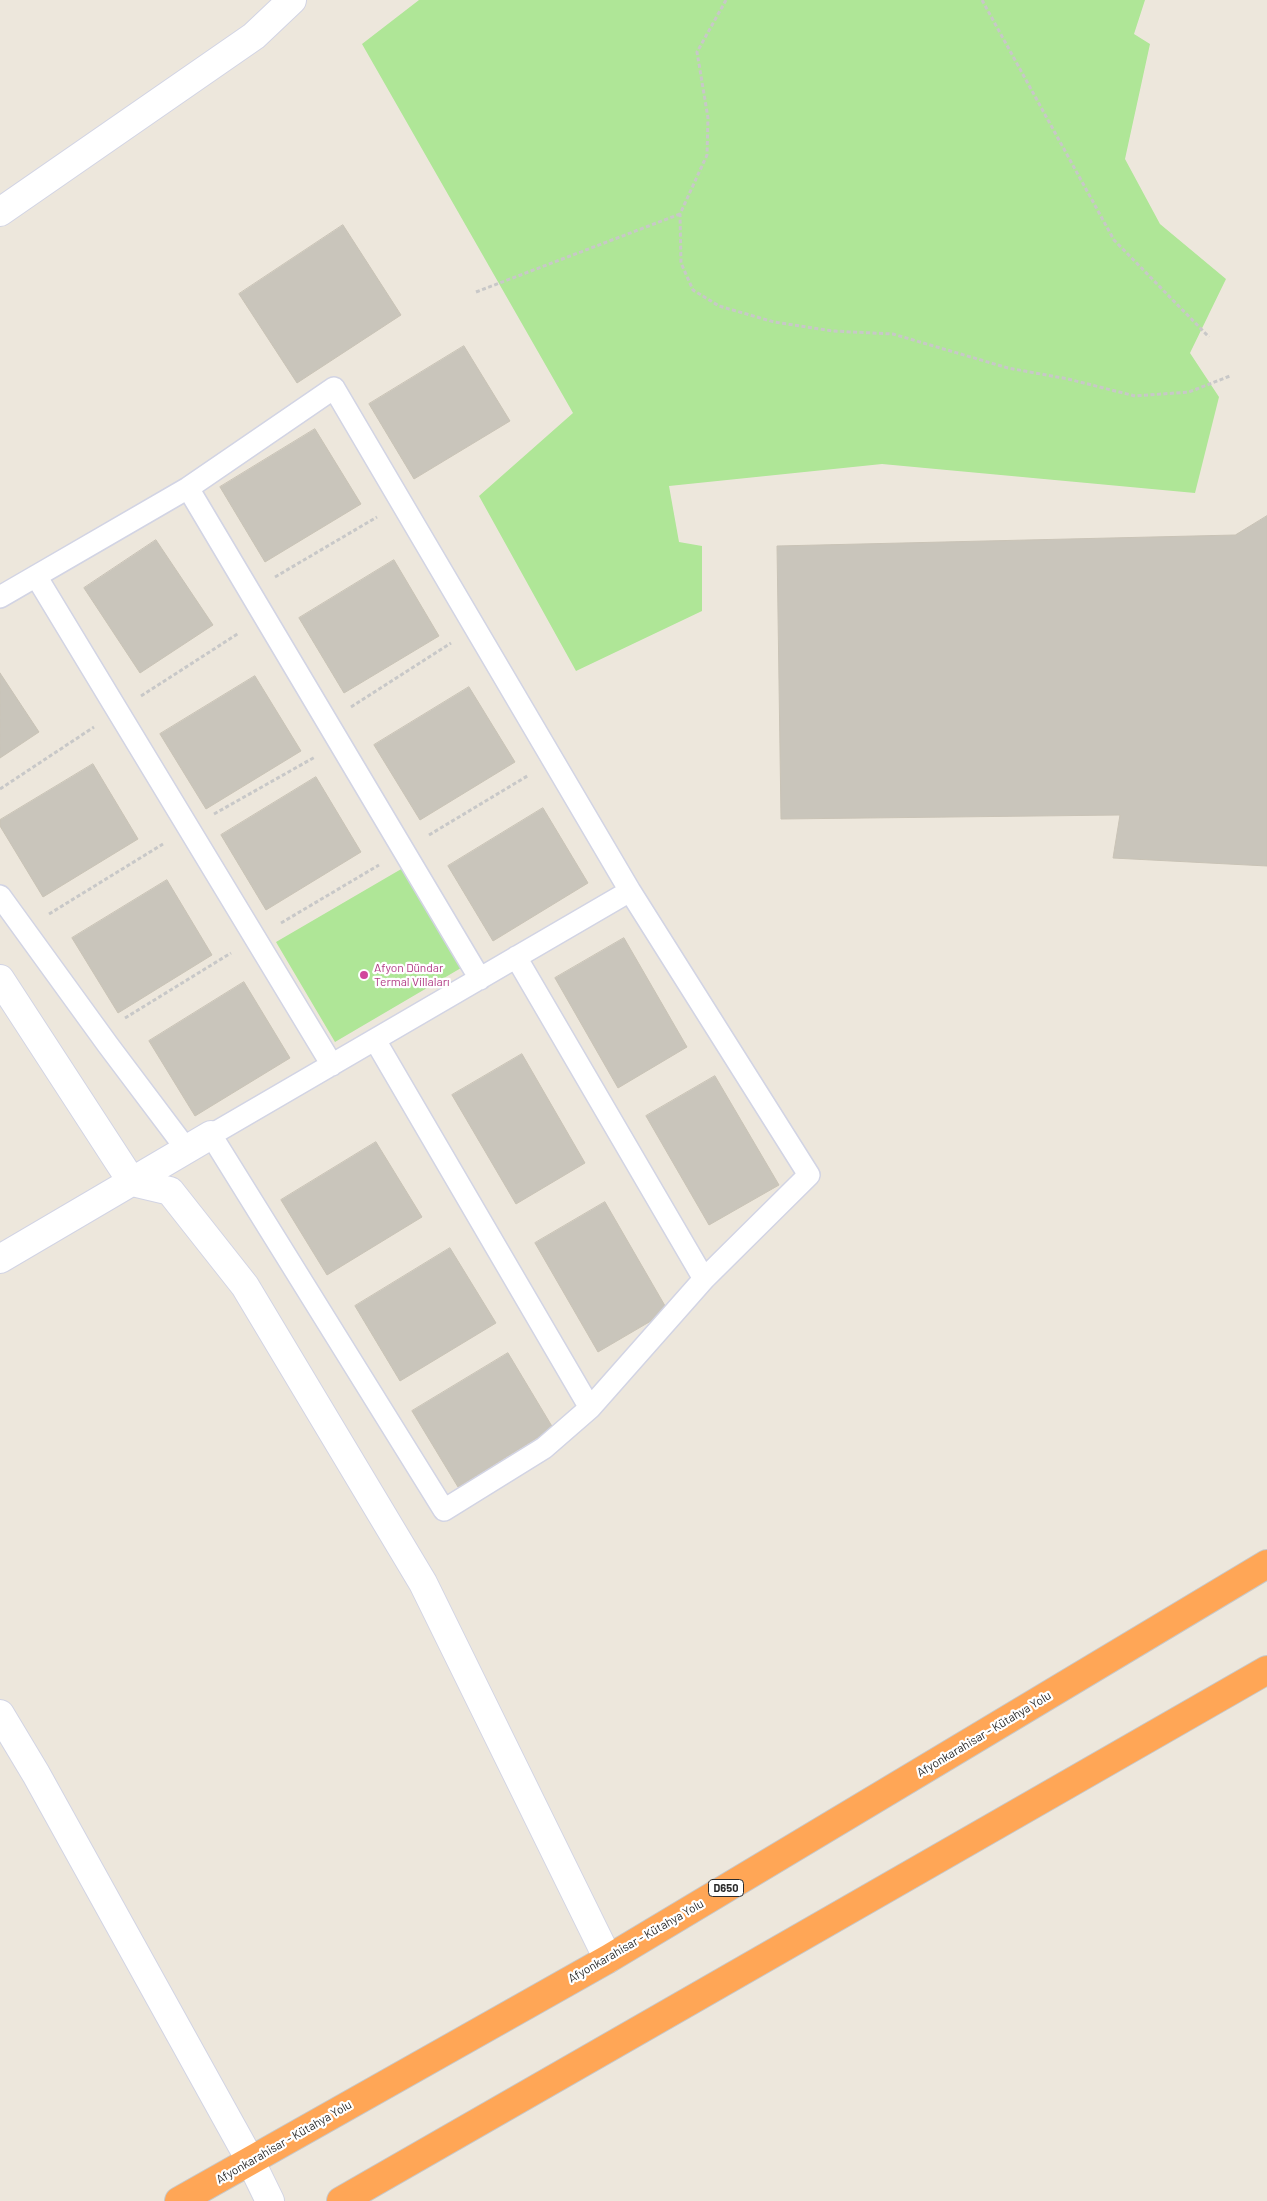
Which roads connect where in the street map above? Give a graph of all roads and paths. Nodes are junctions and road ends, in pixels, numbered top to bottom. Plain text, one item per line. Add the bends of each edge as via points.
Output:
1 (292, 0) edge
2 (726, 0) edge
3 (982, 0) edge
4 (0, 212) edge
5 (680, 214) junction
6 (476, 292) dead end
7 (1209, 337) dead end
8 (1230, 376) dead end
9 (188, 488) junction
10 (401, 503) junction
11 (36, 576) junction
12 (250, 592) junction
13 (0, 597) edge
14 (475, 628) junction
15 (328, 723) junction
16 (553, 761) junction
17 (403, 850) junction
18 (630, 891) junction
19 (0, 896) edge
20 (256, 938) junction
21 (516, 957) junction
22 (0, 979) edge
23 (480, 979) junction
24 (123, 1019) dead end
25 (375, 1040) junction
26 (332, 1065) junction
27 (211, 1135) junction
28 (187, 1150) junction
29 (132, 1182) junction
30 (0, 1259) edge
31 (704, 1279) junction
32 (590, 1408) junction
33 (1267, 1564) edge
34 (1267, 1670) edge
35 (0, 1714) edge
36 (608, 1959) junction
37 (250, 2160) junction
38 (179, 2201) edge
39 (270, 2201) edge
40 (341, 2201) edge

1 - 4 street via 254,36
2 - 5 path via 696,52 708,118 707,155
3 - 7 path via 1114,240
5 - 6 path
5 - 8 path via 680,263 693,290 719,306 774,322 833,331 892,334 1008,368 1135,396 1189,392
9 - 10 lane via 334,388
9 - 11 lane
9 - 12 lane
10 - 12 path
10 - 14 lane
11 - 13 lane
11 - 20 lane
12 - 15 lane
14 - 15 path
14 - 16 lane
15 - 17 lane
16 - 17 path
16 - 18 lane
17 - 20 path
17 - 23 lane
18 - 21 lane
18 - 31 lane via 809,1175
19 - 28 lane
20 - 24 path
20 - 26 lane
21 - 23 lane
21 - 31 lane
22 - 29 street
23 - 25 lane
25 - 26 lane
25 - 32 lane
26 - 27 lane
27 - 28 street
27 - 32 lane via 444,1510 544,1448
28 - 29 street
29 - 30 street
29 - 36 street via 170,1192 245,1286 423,1583
31 - 32 lane
33 - 36 highway, Afyonkarahisar - Kütahya Yolu / D650
34 - 40 highway
35 - 37 street
36 - 37 highway, Afyonkarahisar - Kütahya Yolu / D650
37 - 38 highway, Afyonkarahisar - Kütahya Yolu / D650
37 - 39 street

